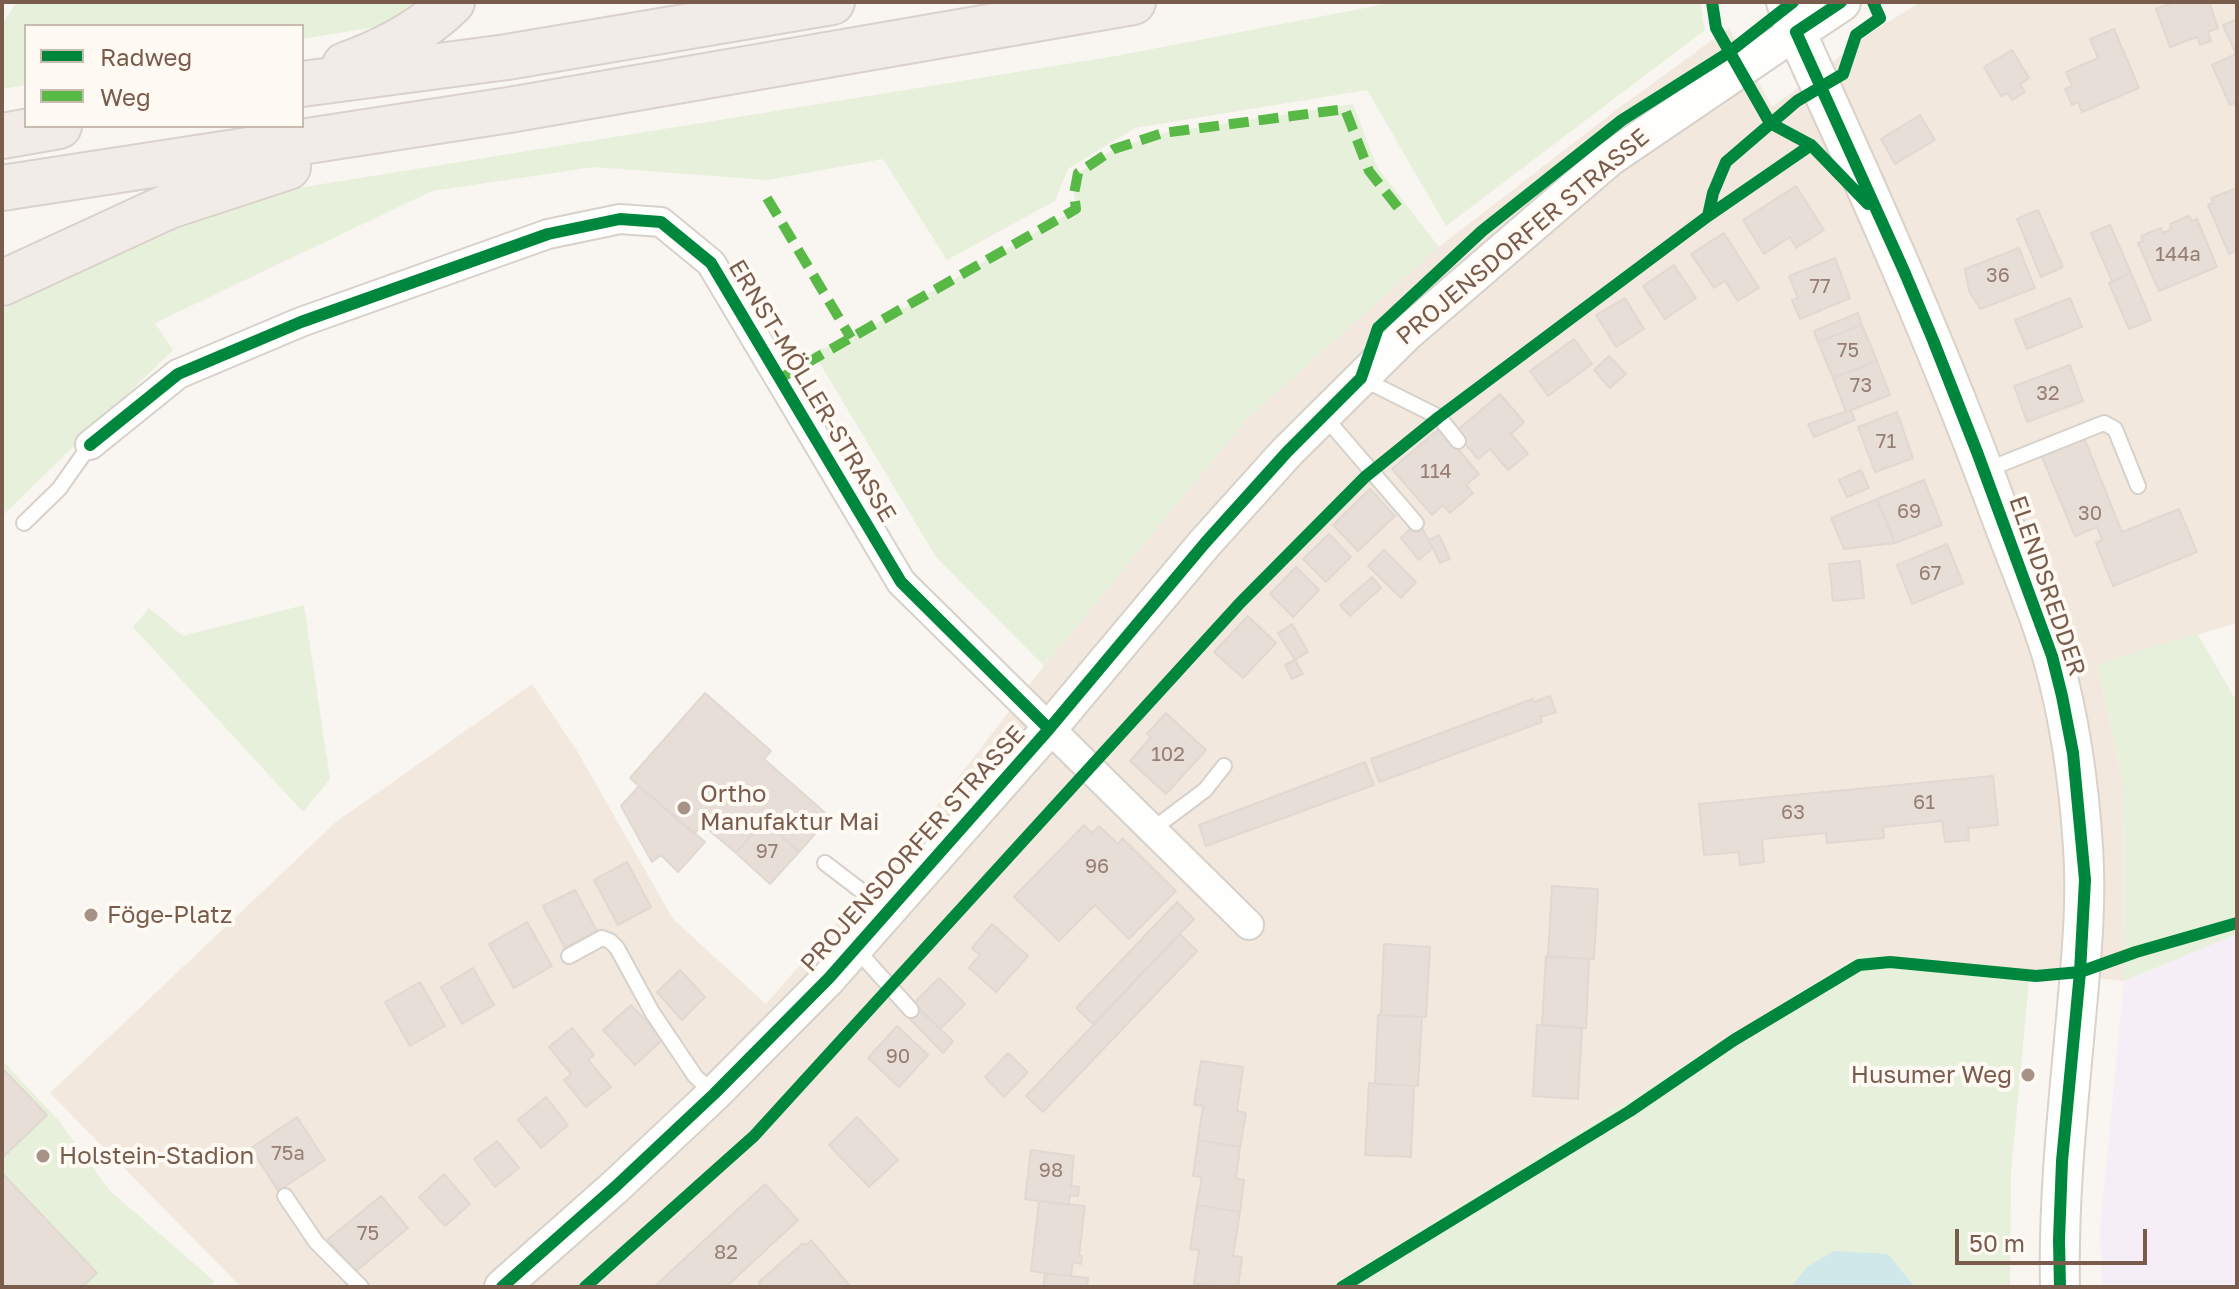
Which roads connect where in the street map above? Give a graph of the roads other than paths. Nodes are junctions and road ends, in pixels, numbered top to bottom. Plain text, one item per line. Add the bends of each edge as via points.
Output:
1 (452, 2) edge
2 (832, 2) edge
3 (1133, 2) edge
4 (1841, 2) edge
5 (1791, 17) edge
6 (304, 81) edge
7 (304, 82) edge
8 (509, 110) junction
9 (48, 128) edge
10 (2, 136) edge
11 (2, 188) edge
12 (2, 283) edge
13 (1361, 378) junction
14 (1324, 416) junction
15 (1458, 441) dead end
16 (90, 445) joint
17 (1984, 471) junction
18 (2138, 486) dead end
19 (24, 523) dead end
20 (1416, 523) dead end
21 (1049, 729) junction
22 (1224, 766) dead end
23 (1153, 829) junction
24 (825, 863) dead end
25 (889, 912) junction
26 (1249, 925) dead end
27 (856, 949) junction
28 (569, 956) dead end
29 (911, 1010) dead end
30 (714, 1094) junction
31 (285, 1196) dead end
32 (361, 1287) edge
33 (504, 1287) edge
34 (2060, 1287) edge

1 - 6 highway via 427,25
2 - 7 highway via 507,57
3 - 8 highway
4 - 5 main road, PROJENSDORFER STRASSE
5 - 13 street, PROJENSDORFER STRASSE via 1609,159
5 - 17 main road, ELENDSREDDER via 1904,271
8 - 11 highway
8 - 12 highway via 232,184 169,206
9 - 10 highway
13 - 14 street, PROJENSDORFER STRASSE
13 - 15 lane via 1439,417
14 - 20 lane
14 - 21 street, PROJENSDORFER STRASSE via 1205,543
16 - 19 lane, ERNST-MÖLLER-STRASSE via 59,489
16 - 21 street, ERNST-MÖLLER-STRASSE via 178,374 301,322 548,234 620,219 661,222 711,263 901,582
17 - 18 lane via 2104,423 2115,429
17 - 34 main road, ELENDSREDDER via 2052,656 2081,819 2083,934 2062,1161
21 - 23 street, PROJENSDORFER STRASSE
21 - 25 street, PROJENSDORFER STRASSE
22 - 23 lane via 1205,790
23 - 26 street, PROJENSDORFER STRASSE
24 - 25 lane
25 - 27 street, PROJENSDORFER STRASSE
27 - 29 lane
27 - 30 street, PROJENSDORFER STRASSE
28 - 30 lane via 602,938 614,944 686,1064
30 - 33 street, PROJENSDORFER STRASSE
31 - 32 lane via 316,1242

